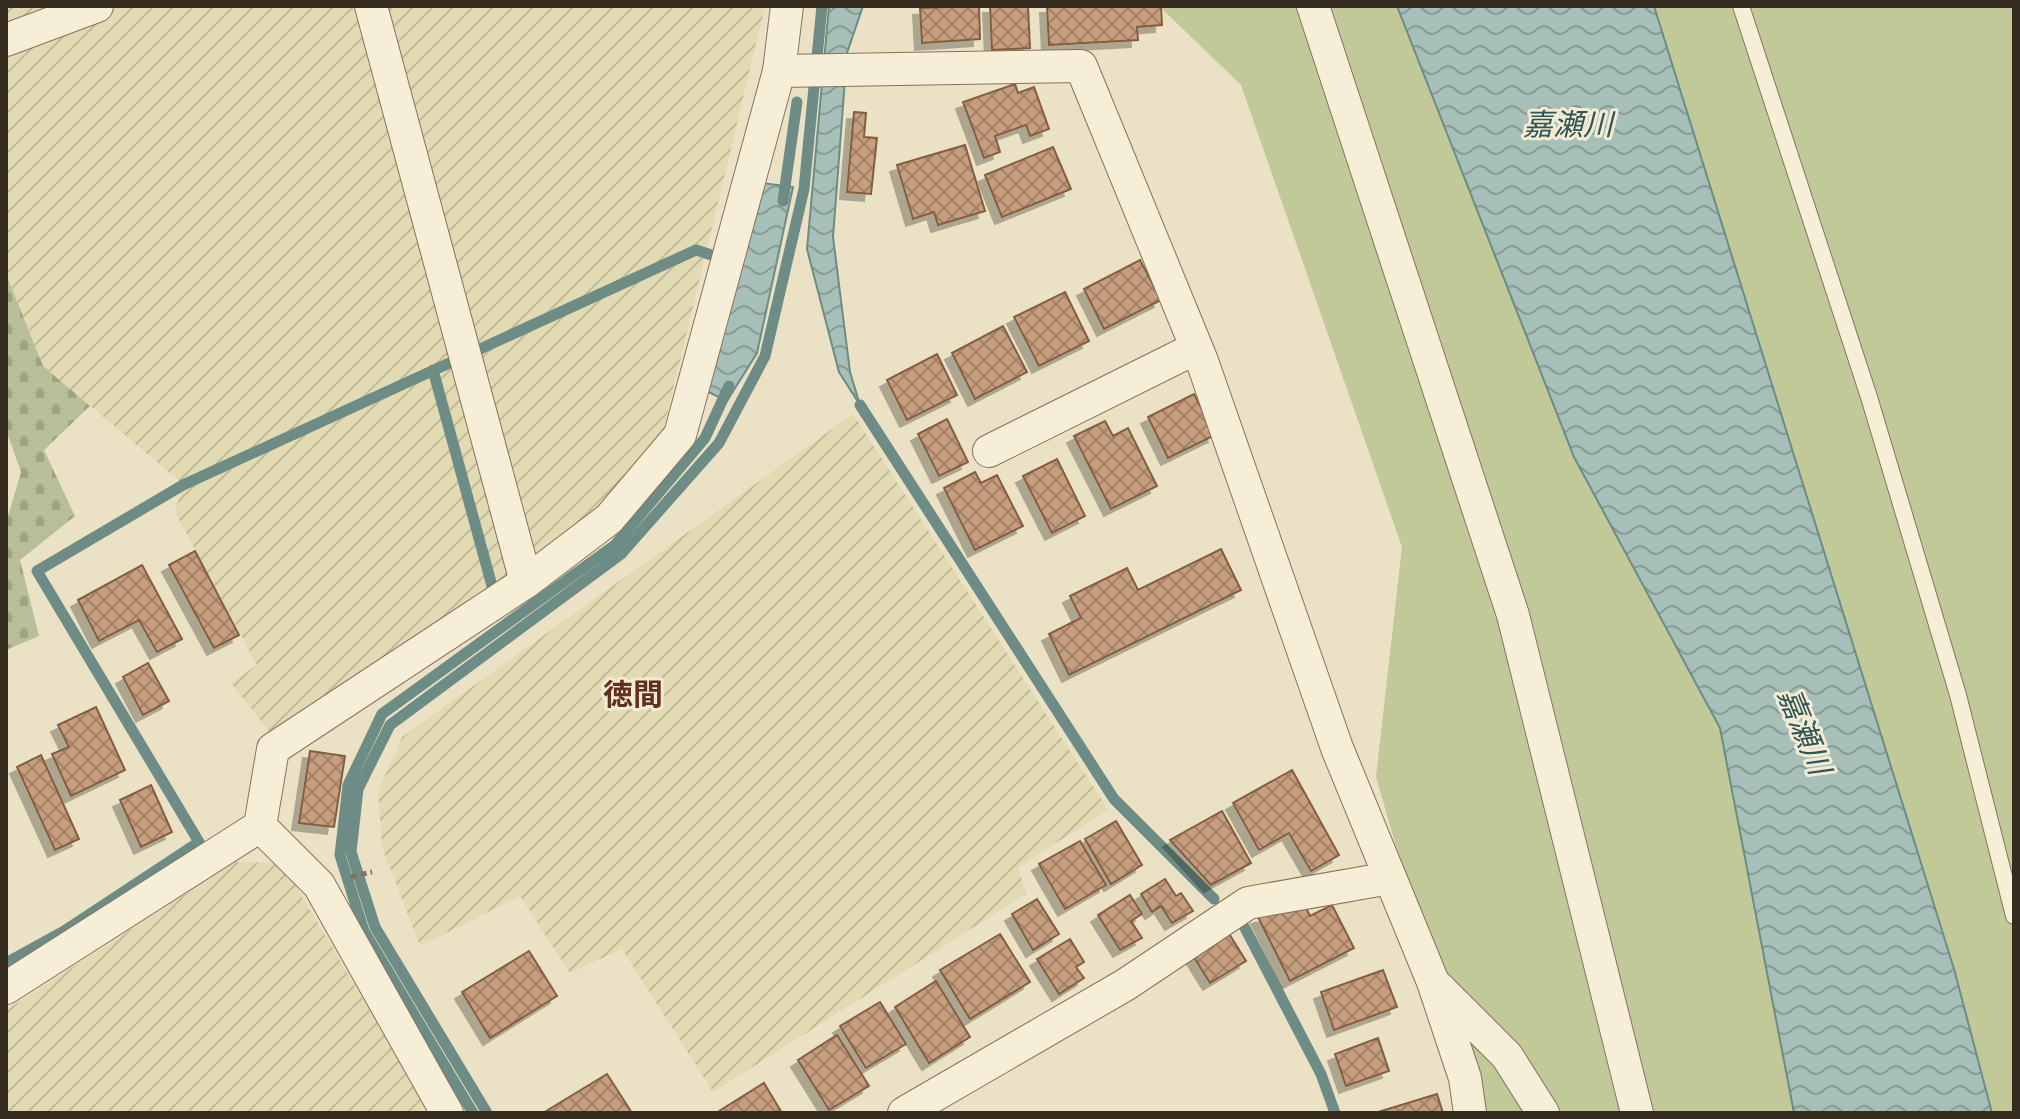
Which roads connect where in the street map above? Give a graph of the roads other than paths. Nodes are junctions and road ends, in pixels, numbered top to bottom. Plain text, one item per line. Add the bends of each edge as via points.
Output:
1 (97, 6) edge
2 (371, 6) edge
3 (787, 6) edge
4 (1313, 6) edge
5 (1741, 6) edge
6 (6, 40) edge
7 (793, 71) junction
8 (1196, 348) junction
9 (989, 451) dead end
10 (517, 588) junction
11 (260, 826) junction
12 (1390, 878) junction
13 (2014, 916) edge
14 (1433, 982) junction
15 (6, 988) edge
16 (447, 1113) edge
17 (904, 1113) edge
18 (1470, 1113) edge
19 (1543, 1113) edge
20 (1637, 1113) edge

1 - 6 street
2 - 10 street via 465,355
3 - 7 street
4 - 20 street via 1513,615
5 - 13 lane via 1869,397 1958,695
7 - 8 street via 1081,66
7 - 10 street via 728,258 680,435 609,519
8 - 9 street
8 - 12 street via 1337,748
10 - 11 street via 273,749
11 - 15 street
11 - 16 street via 319,885
12 - 14 street
12 - 17 street via 1248,903 1125,985
14 - 18 street via 1465,1078
14 - 19 street via 1507,1056

